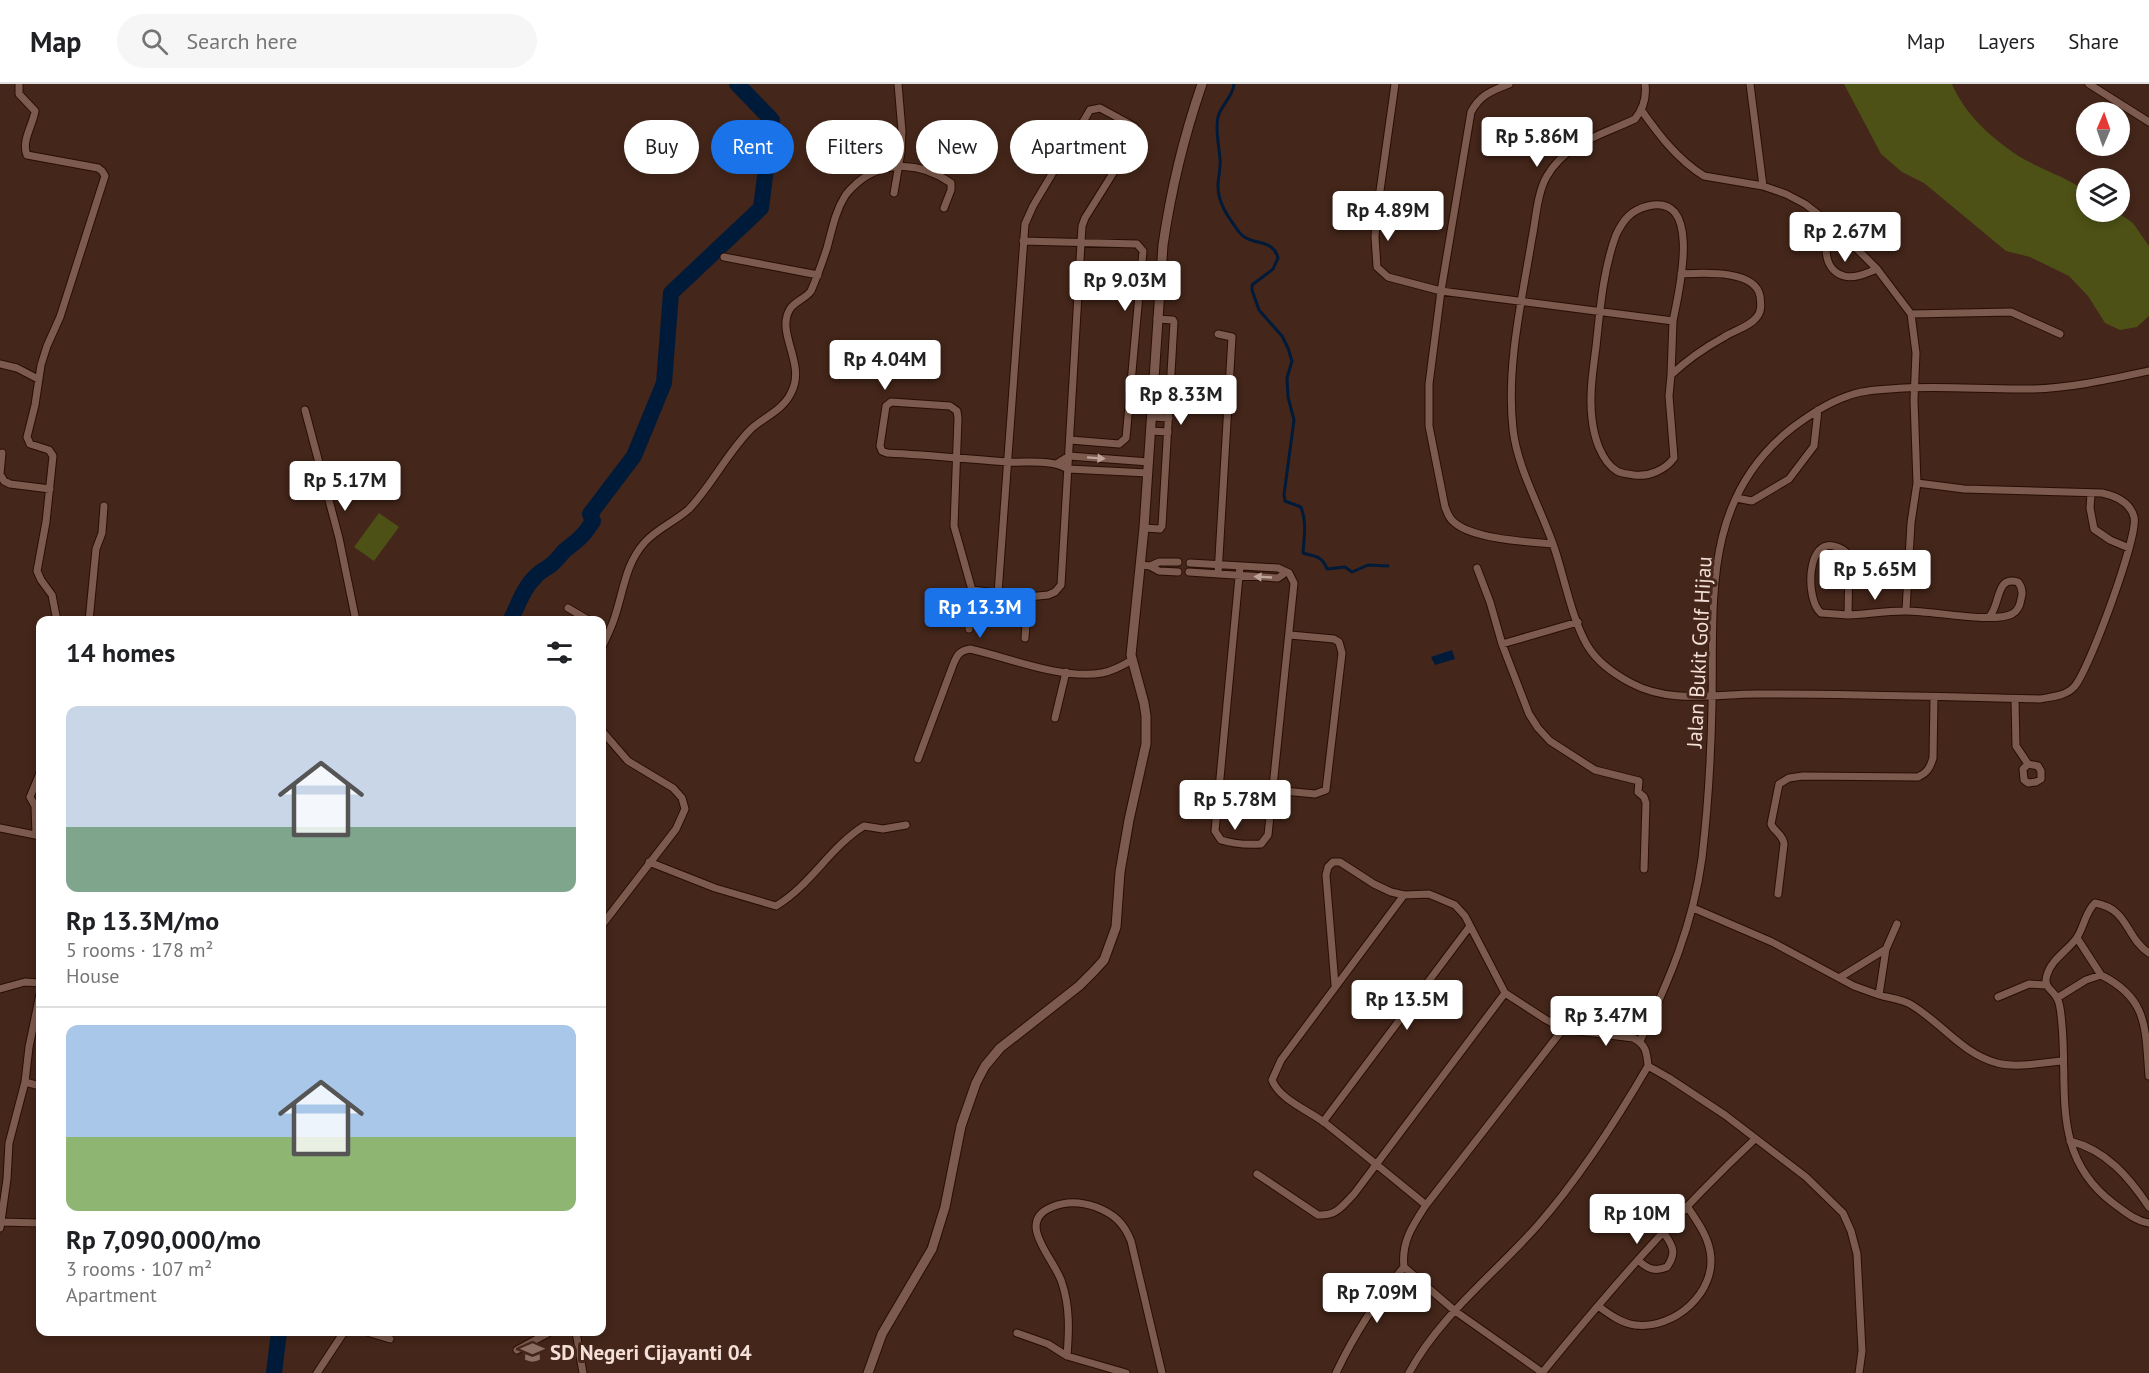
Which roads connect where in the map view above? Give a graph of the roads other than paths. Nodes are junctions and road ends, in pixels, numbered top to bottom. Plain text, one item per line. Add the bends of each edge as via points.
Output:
1 (19, 84) edge
2 (898, 84) edge
3 (1203, 84) edge
4 (1395, 84) edge
5 (1509, 84) edge
6 (1645, 84) edge
7 (1750, 84) edge
8 (2089, 84) edge
9 (1642, 111) junction
10 (901, 120) edge
11 (2149, 122) edge
12 (904, 167) edge
13 (870, 174) edge
14 (898, 174) edge
15 (1764, 186) junction
16 (894, 194) dead end
17 (944, 208) dead end
18 (1836, 228) junction
19 (1023, 240) junction
20 (1081, 242) junction
21 (724, 257) dead end
22 (1877, 268) junction
23 (1681, 274) junction
24 (818, 275) junction
25 (1441, 291) junction
26 (1521, 301) junction
27 (1599, 313) junction
28 (1911, 314) junction
29 (1157, 319) junction
30 (1673, 321) junction
31 (1218, 334) dead end
32 (2061, 334) dead end
33 (0, 364) edge
34 (2149, 371) edge
35 (1671, 375) junction
36 (38, 379) junction
37 (1915, 387) junction
38 (305, 410) dead end
39 (1818, 410) junction
40 (1152, 417) junction
41 (1169, 417) junction
42 (1151, 431) junction
43 (1168, 432) junction
44 (1070, 440) junction
45 (2, 453) dead end
46 (1069, 456) junction
47 (957, 457) junction
48 (1008, 462) junction
49 (1149, 462) junction
50 (1059, 463) junction
51 (1068, 469) junction
52 (1148, 473) junction
53 (1917, 483) junction
54 (50, 489) junction
55 (2091, 494) junction
56 (1736, 498) junction
57 (104, 506) dead end
58 (1144, 528) junction
59 (1553, 544) junction
60 (2129, 548) junction
61 (1178, 562) dead end
62 (1190, 563) dead end
63 (1218, 565) junction
64 (1146, 566) junction
65 (1240, 566) junction
66 (1477, 568) dead end
67 (1178, 572) dead end
68 (1189, 572) dead end
69 (1285, 573) junction
70 (1218, 574) junction
71 (1239, 576) junction
72 (972, 591) junction
73 (998, 593) junction
74 (1028, 597) junction
75 (568, 608) dead end
76 (1906, 610) junction
77 (1848, 615) junction
78 (56, 616) edge
79 (89, 616) edge
80 (355, 616) edge
81 (582, 616) edge
82 (1989, 617) junction
83 (1578, 621) junction
84 (969, 629) dead end
85 (606, 630) edge
86 (609, 632) junction
87 (1290, 635) junction
88 (606, 638) edge
89 (1025, 638) dead end
90 (1502, 644) junction
91 (1132, 660) junction
92 (1066, 672) junction
93 (1712, 695) junction
94 (1934, 698) junction
95 (2015, 699) junction
96 (1055, 718) dead end
97 (606, 736) edge
98 (918, 759) dead end
99 (2028, 764) dead end
100 (36, 783) edge
101 (1274, 790) junction
102 (36, 816) edge
103 (906, 825) dead end
104 (0, 828) edge
105 (36, 835) edge
106 (649, 862) junction
107 (1644, 869) dead end
108 (1778, 894) dead end
109 (1404, 895) junction
110 (1693, 908) junction
111 (606, 919) edge
112 (1897, 924) dead end
113 (1470, 926) junction
114 (2077, 938) junction
115 (1886, 949) junction
116 (2149, 953) edge
117 (2101, 975) junction
118 (1839, 978) junction
119 (36, 983) edge
120 (1335, 985) junction
121 (2046, 985) junction
122 (0, 989) edge
123 (1505, 993) junction
124 (1879, 995) junction
125 (1998, 997) dead end
126 (2057, 998) junction
127 (36, 1025) edge
128 (1563, 1029) junction
129 (1640, 1041) junction
130 (2062, 1061) junction
131 (1648, 1066) junction
132 (2149, 1076) edge
133 (25, 1082) junction
134 (36, 1085) edge
135 (1323, 1122) junction
136 (1755, 1139) junction
137 (2070, 1141) junction
138 (1375, 1165) junction
139 (1257, 1174) dead end
140 (1426, 1205) junction
141 (1687, 1206) junction
142 (2149, 1207) edge
143 (36, 1223) edge
144 (2149, 1223) edge
145 (0, 1225) edge
146 (1664, 1233) junction
147 (1639, 1261) junction
148 (1404, 1267) junction
149 (1598, 1306) junction
150 (1455, 1311) junction
151 (1017, 1333) dead end
152 (341, 1336) edge
153 (380, 1336) edge
154 (543, 1336) edge
155 (577, 1336) edge
156 (390, 1339) dead end
157 (517, 1350) dead end
158 (1067, 1356) junction
159 (317, 1373) edge
160 (583, 1373) edge
161 (868, 1373) edge
162 (1126, 1373) edge
163 (1162, 1373) edge
164 (1336, 1373) edge
165 (1409, 1373) edge
166 (1543, 1373) edge
167 (1859, 1373) edge

1 - 36 street via 19,94 35,111 25,144 27,155 98,168 105,177
2 - 10 street
3 - 29 main road via 1169,204
4 - 25 street via 1377,212 1377,267 1388,277
5 - 25 street via 1486,93 1471,112
6 - 9 street
7 - 15 street
8 - 11 street
9 - 15 street via 1664,142 1695,171 1713,178
9 - 26 street via 1635,119 1575,146 1545,179
12 - 17 street via 929,172 951,183
13 - 24 street via 846,193
14 - 16 street
15 - 18 street via 1805,204
18 - 22 street
18 - 22 street via 1830,234 1826,251 1836,272 1852,277
19 - 20 street
19 - 20 street via 1033,206 1090,110 1100,108 1135,127 1137,135 1083,221
19 - 48 street
20 - 44 street
20 - 44 street via 1137,244 1143,251 1126,438 1119,444
21 - 24 street
22 - 28 street
23 - 27 street via 1683,230 1679,217 1664,206 1650,205 1634,211 1623,221 1616,237
23 - 30 street
23 - 35 street via 1748,279 1759,291 1761,304 1752,322 1706,347
24 - 86 street via 807,297 794,304 787,318 796,373 791,394 739,442 687,510 645,542 628,568
25 - 26 street
25 - 59 street via 1429,384 1429,426 1449,518 1467,531
26 - 27 street
26 - 59 street via 1512,428 1517,454
27 - 30 street
27 - 35 street via 1592,418 1601,451 1619,473 1642,476 1669,465 1674,458
28 - 32 street via 2011,312
28 - 37 street
29 - 40 main road
29 - 41 street via 1174,322
30 - 35 street
31 - 63 street via 1232,337
33 - 36 street
34 - 37 street, Jalan Bukit Golf Hijau via 2086,384 2035,389
36 - 54 street via 27,437 30,444 51,452
37 - 39 street, Jalan Bukit Golf Hijau via 1845,396
37 - 53 street
38 - 80 street
39 - 56 street, Jalan Bukit Golf Hijau via 1775,442 1754,466
39 - 56 street via 1814,446 1789,479 1752,501
40 - 41 street
40 - 42 main road
41 - 43 street
42 - 43 street
42 - 49 main road
43 - 58 street via 1162,526
44 - 46 street
45 - 54 street via 0,474 4,481
46 -> 49 street
46 - 50 street
46 - 51 street
47 - 47 street via 955,408 891,402 886,406 882,451
47 - 48 street
47 - 72 street via 954,526
48 - 50 street
48 - 73 street
49 - 52 main road
50 - 51 street
51 - 52 street
51 - 74 street via 1061,585 1048,595
52 - 58 main road
53 - 55 street via 1964,489
53 - 76 street
54 - 78 street via 37,571 52,595
55 - 60 street via 2094,529
55 - 60 street via 2112,496 2129,508 2134,523
56 - 93 street, Jalan Bukit Golf Hijau via 1714,575
57 - 79 street
58 - 64 main road
59 - 83 street
60 - 95 street via 2096,642 2074,687 2064,694 2040,699
61 - 64 street
62 - 63 street
63 - 65 street
63 - 70 street
64 - 67 street
64 - 91 main road
65 - 69 street via 1278,568
65 - 71 street
66 - 90 street
68 - 70 street
69 -> 71 street via 1278,578
69 - 87 street via 1294,583
70 - 71 street
71 - 101 street via 1216,812 1217,837 1232,843 1261,844 1266,840
72 - 73 street
72 - 84 street
73 - 74 street
74 - 89 street
75 - 81 street
76 - 77 street
76 - 82 street
77 - 77 street via 1850,560 1845,550 1826,546 1817,552 1812,567 1813,601 1821,613
82 - 82 street via 2004,583 2018,582 2022,593 2018,610 2011,615
83 - 90 street
83 - 93 street via 1597,660 1631,683 1656,694
85 - 86 street
86 - 88 street
87 - 101 street
87 - 101 street via 1334,639 1342,653 1341,665 1326,790 1315,794
90 - 107 street via 1529,714 1543,734 1595,770 1639,781 1638,792 1646,803
91 - 92 street via 1105,672
91 - 161 main road via 1144,703 1146,744 1129,820 1116,927 1110,946 1104,960 1079,986 1000,1048 985,1066 961,1126 945,1207 932,1249 882,1334
92 - 96 street
92 - 98 street via 970,649 958,653
93 - 94 street
93 - 110 street, Jalan Bukit Golf Hijau via 1708,802
94 - 95 street
94 - 108 street via 1933,758 1925,774 1803,776 1779,784 1771,824 1784,844
95 - 99 street via 2016,746
97 - 106 street via 628,761 673,788 684,803 676,829
100 - 102 street via 30,798
103 - 106 street via 859,829 806,884 776,906
104 - 105 street
106 - 111 street
109 - 113 street via 1429,894 1441,898 1455,905
109 - 120 street
109 - 120 street via 1374,884 1340,861 1328,867
110 - 118 street via 1772,942
110 - 129 street, Jalan Bukit Golf Hijau via 1663,994
112 - 115 street
113 - 123 street
113 - 135 street
114 - 116 street via 2092,905 2098,903 2121,915
114 - 117 street
114 - 121 street via 2050,968
115 - 118 street
115 - 124 street
117 - 126 street
117 - 132 street via 2126,991 2142,1014
118 - 124 street
119 - 122 street
120 - 135 street via 1281,1060 1272,1080 1283,1094
121 - 125 street via 2028,984
121 - 126 street
123 - 128 street
123 - 138 street
124 - 130 street via 1908,1003 1956,1041 1998,1063
126 - 130 street
127 - 133 street
128 - 129 street
128 - 140 street
129 - 131 street via 1647,1051
130 - 137 street
131 - 136 street
131 - 150 street via 1612,1124 1545,1216
133 - 134 street
133 - 145 street via 9,1143
135 - 138 street
136 - 141 street
136 - 167 street via 1806,1177 1843,1213 1857,1254 1862,1351
137 - 142 street via 2094,1149 2116,1166
137 - 144 street via 2084,1173 2105,1197 2131,1216
138 - 139 street via 1354,1194 1330,1215 1318,1215
138 - 140 street
140 - 148 street via 1408,1234
141 - 146 street
141 - 149 street via 1699,1224 1711,1264 1701,1294 1693,1304 1646,1325 1620,1320
143 - 145 street
146 - 147 street
146 - 147 street via 1674,1256 1667,1267 1654,1270
147 - 149 street
148 - 150 street
148 - 164 street via 1366,1318
149 - 166 street
150 - 165 street via 1426,1343
150 - 166 street
151 - 158 street
152 - 159 street
153 - 156 street
154 - 157 street
155 - 160 street
158 - 162 street
158 - 163 street via 1068,1312 1062,1282 1037,1237 1035,1223 1037,1215 1045,1209 1076,1202 1104,1210 1126,1228

